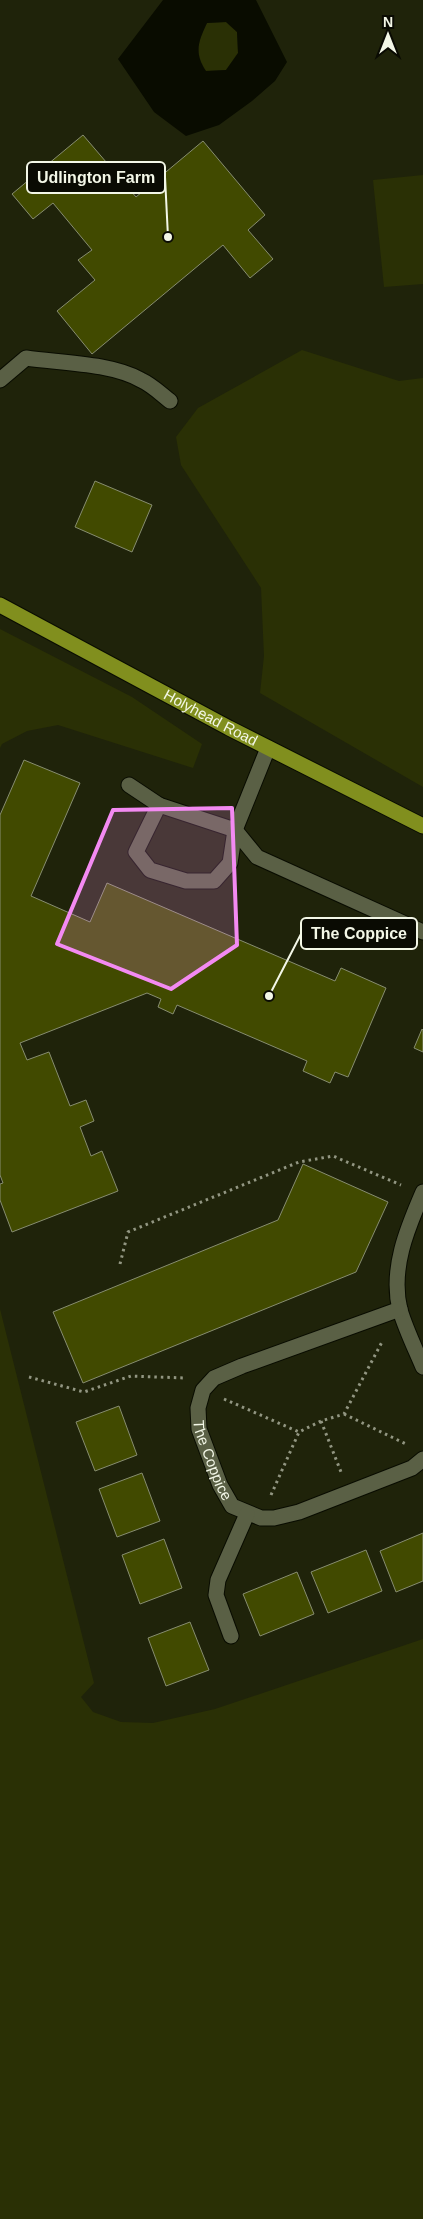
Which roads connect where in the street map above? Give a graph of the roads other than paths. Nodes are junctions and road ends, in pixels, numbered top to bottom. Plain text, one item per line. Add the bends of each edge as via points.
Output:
1 (0, 380) edge
2 (170, 400) dead end
3 (0, 605) edge
4 (268, 748) junction
5 (129, 785) dead end
6 (159, 805) junction
7 (423, 826) edge
8 (235, 830) junction
9 (423, 932) edge
10 (423, 1193) edge
11 (400, 1309) junction
12 (423, 1367) edge
13 (419, 1454) edge
14 (254, 1516) junction
15 (231, 1636) dead end

1 - 2 street via 26,358 116,371 141,380
3 - 4 main road, Holyhead Road
4 - 7 main road, Holyhead Road
4 - 8 street
5 - 6 street
6 - 8 street
6 - 8 street via 136,852 150,870 186,881 214,881 230,863
8 - 9 street via 256,857
10 - 11 street via 398,1263
11 - 12 street
11 - 14 street, The Coppice via 242,1366 214,1378 203,1390 198,1408 200,1429 220,1484 232,1506
13 - 14 street via 412,1468 300,1512 274,1518
14 - 15 street via 218,1580 216,1595

